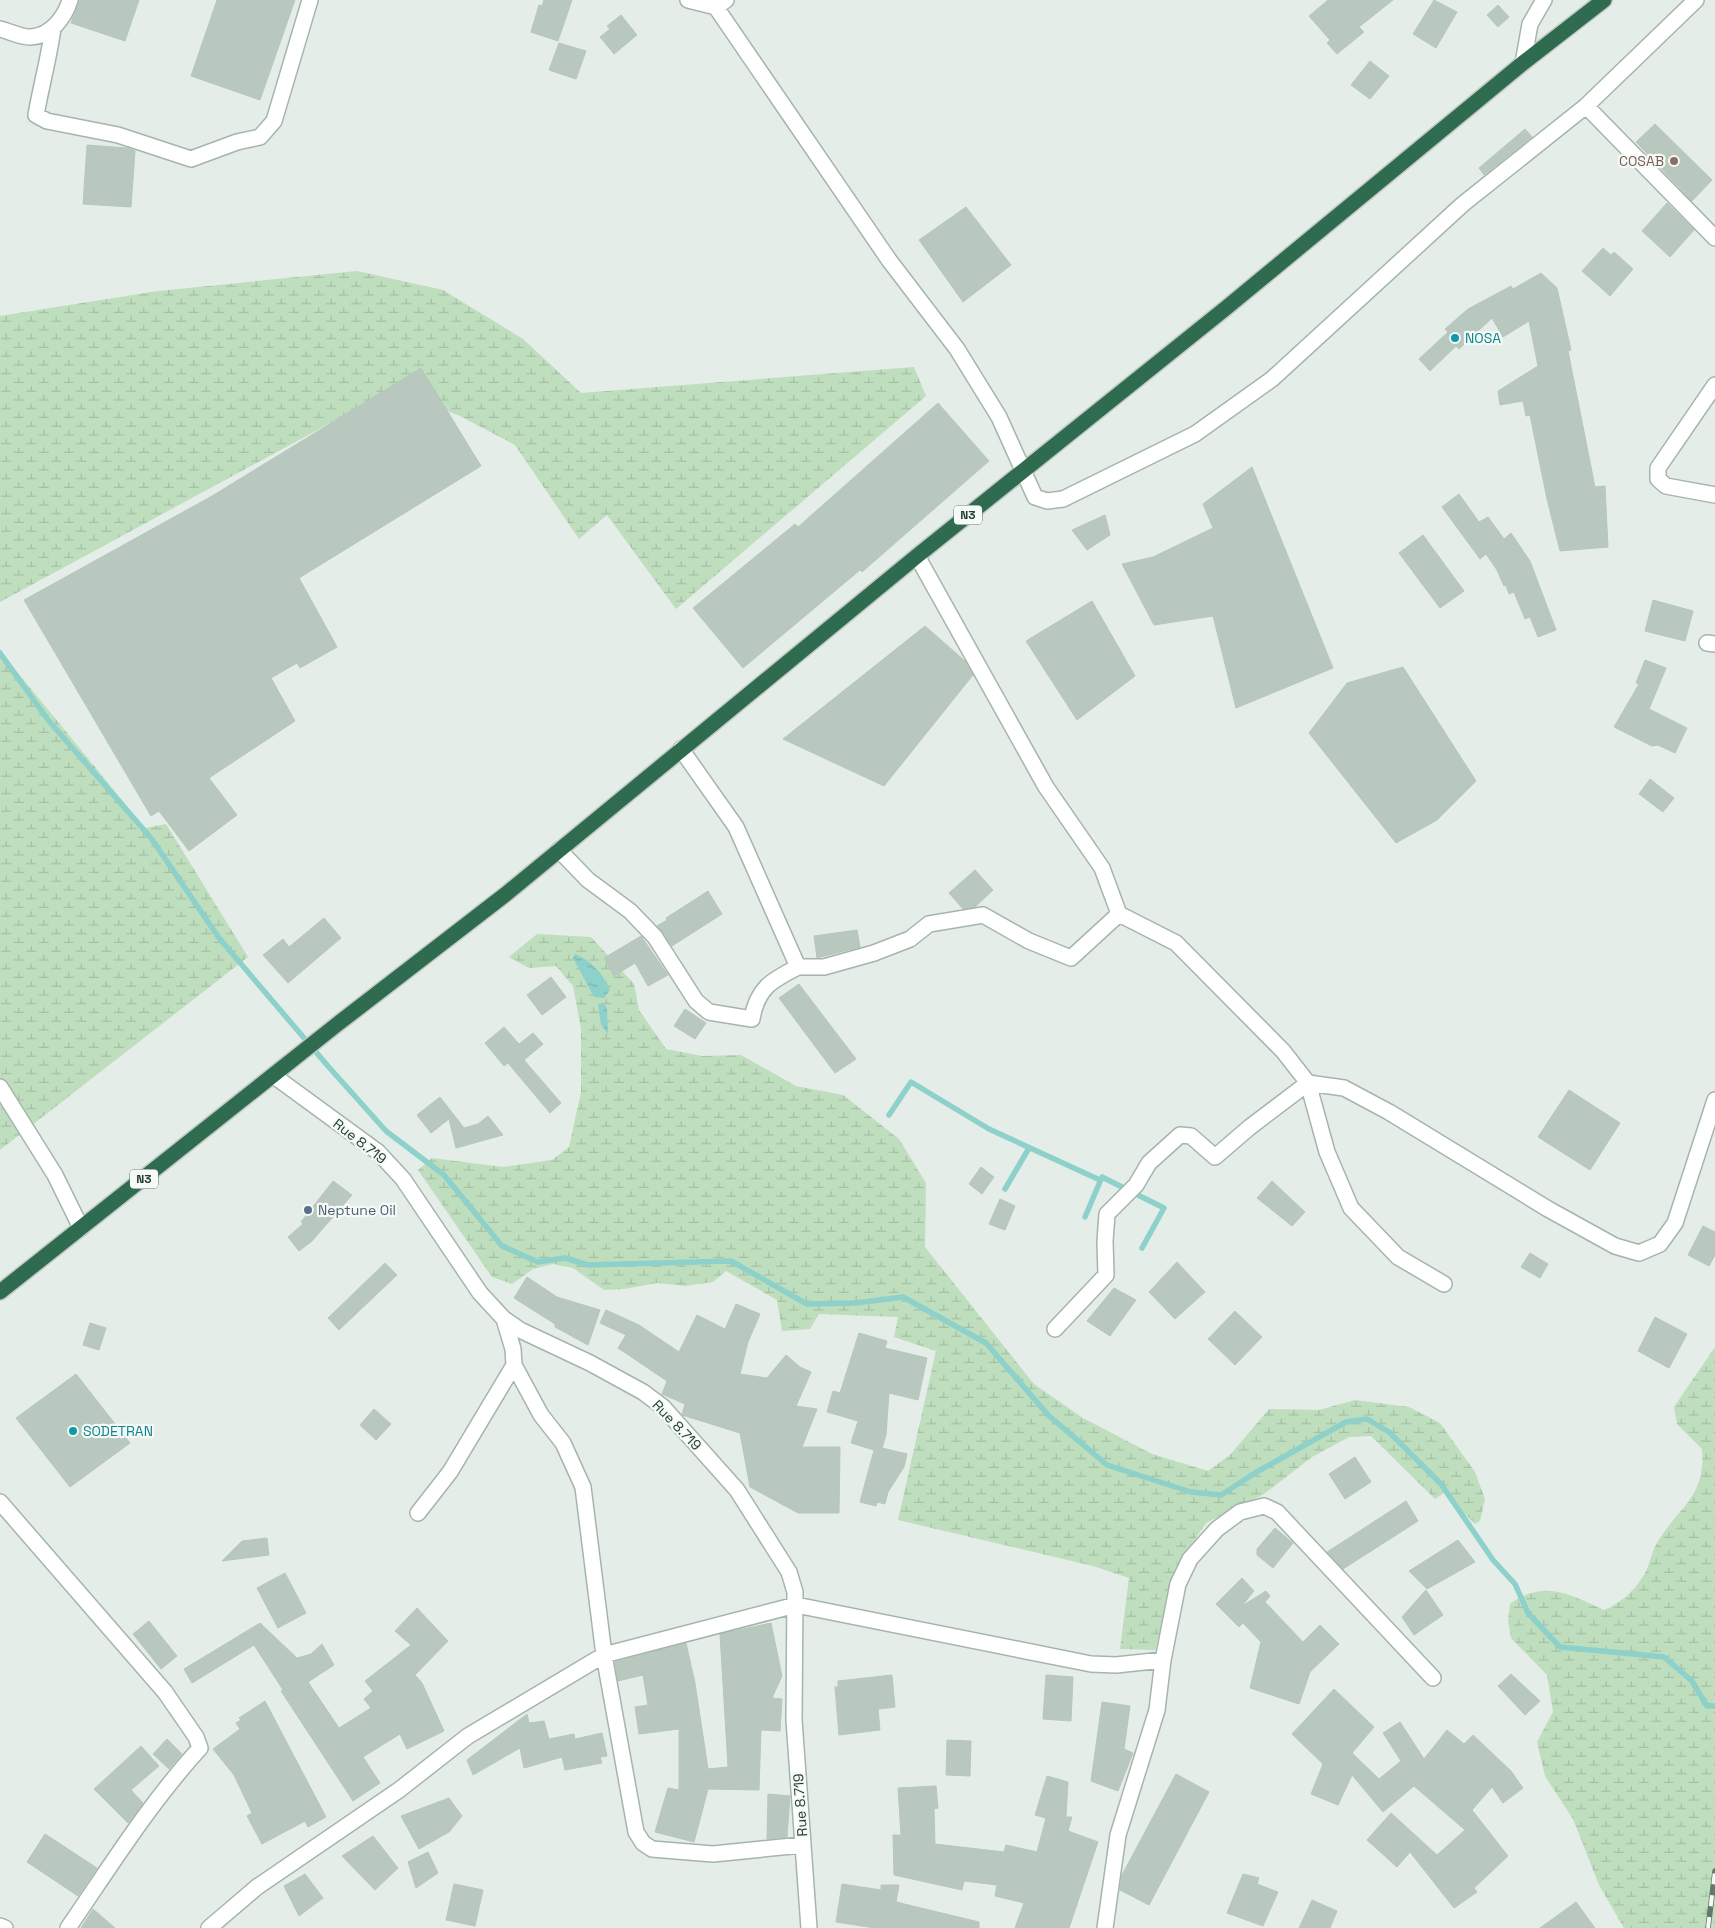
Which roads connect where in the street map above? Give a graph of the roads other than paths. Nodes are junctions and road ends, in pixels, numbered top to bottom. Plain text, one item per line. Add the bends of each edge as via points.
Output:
1 (70, 0) edge
2 (310, 0) edge
3 (688, 0) edge
4 (1544, 0) edge
5 (1604, 0) edge
6 (1696, 0) edge
7 (718, 2) edge
8 (53, 28) junction
9 (0, 29) edge
10 (1523, 63) junction
11 (1586, 106) junction
12 (1715, 238) edge
13 (1715, 385) edge
14 (1023, 471) junction
15 (1715, 495) edge
16 (917, 556) junction
17 (682, 749) junction
18 (559, 850) junction
19 (1119, 914) junction
20 (798, 967) junction
21 (274, 1076) junction
22 (1308, 1083) junction
23 (0, 1086) edge
24 (1715, 1100) edge
25 (81, 1228) junction
26 (1444, 1284) dead end
27 (0, 1292) edge
28 (504, 1319) junction
29 (1055, 1329) dead end
30 (514, 1365) junction
31 (0, 1502) edge
32 (418, 1513) dead end
33 (796, 1605) junction
34 (604, 1655) junction
35 (1163, 1660) junction
36 (1433, 1678) dead end
37 (802, 1845) junction
38 (0, 1926) edge
39 (5, 1928) edge
40 (68, 1928) edge
41 (209, 1928) edge
42 (809, 1928) edge
43 (1105, 1928) edge

1 - 8 street via 67,11
2 - 8 street via 274,121 260,138 237,142 191,159 118,135 48,121 36,115
3 - 7 street
4 - 10 street via 1530,24
5 - 10 highway, N3
6 - 11 street
7 - 14 street via 889,260 957,350 999,417
8 - 9 street via 32,37
10 - 14 highway, N3
11 - 12 street
11 - 14 street via 1463,204 1272,379 1194,434 1063,499 1047,502 1035,496
13 - 15 street via 1658,468 1658,479 1666,486
14 - 16 highway, N3
16 - 17 highway, N3
16 - 19 street via 1046,787 1102,868
17 - 18 highway, N3
17 - 20 street via 736,827
18 - 20 street via 655,937 696,1002 709,1012 752,1019 755,1003 770,981
18 - 21 highway, N3
19 - 20 street via 1071,958 1029,941 983,915 930,924 910,939 824,967
19 - 22 street via 1176,943 1283,1051
21 - 25 highway, N3
21 - 28 street, Rue 8.719 via 378,1152 404,1179 480,1293
22 - 24 street via 1344,1088 1548,1209 1616,1246 1639,1253 1660,1244 1675,1223
22 - 26 street via 1327,1152 1350,1208 1398,1257
22 - 29 street via 1215,1157 1190,1136 1180,1136 1149,1163 1136,1186 1107,1214 1106,1275
23 - 25 street via 55,1175
25 - 27 highway, N3
28 - 30 street
28 - 33 street, Rue 8.719 via 643,1392 663,1407 737,1490 789,1572
30 - 32 street via 450,1472
30 - 34 street via 540,1415 563,1443 583,1486
31 - 40 street via 165,1692 196,1736 200,1748 136,1827
33 - 34 street
33 - 35 street via 1091,1664
33 - 37 street, Rue 8.719 via 794,1720
34 - 37 street via 636,1832 643,1843 652,1849 721,1854
34 - 41 street via 468,1736 399,1790 257,1887
35 - 36 street via 1178,1584 1190,1559 1217,1528 1240,1512 1264,1506 1278,1512
35 - 43 street via 1157,1710 1118,1835
37 - 42 street, Rue 8.719
38 - 39 street

